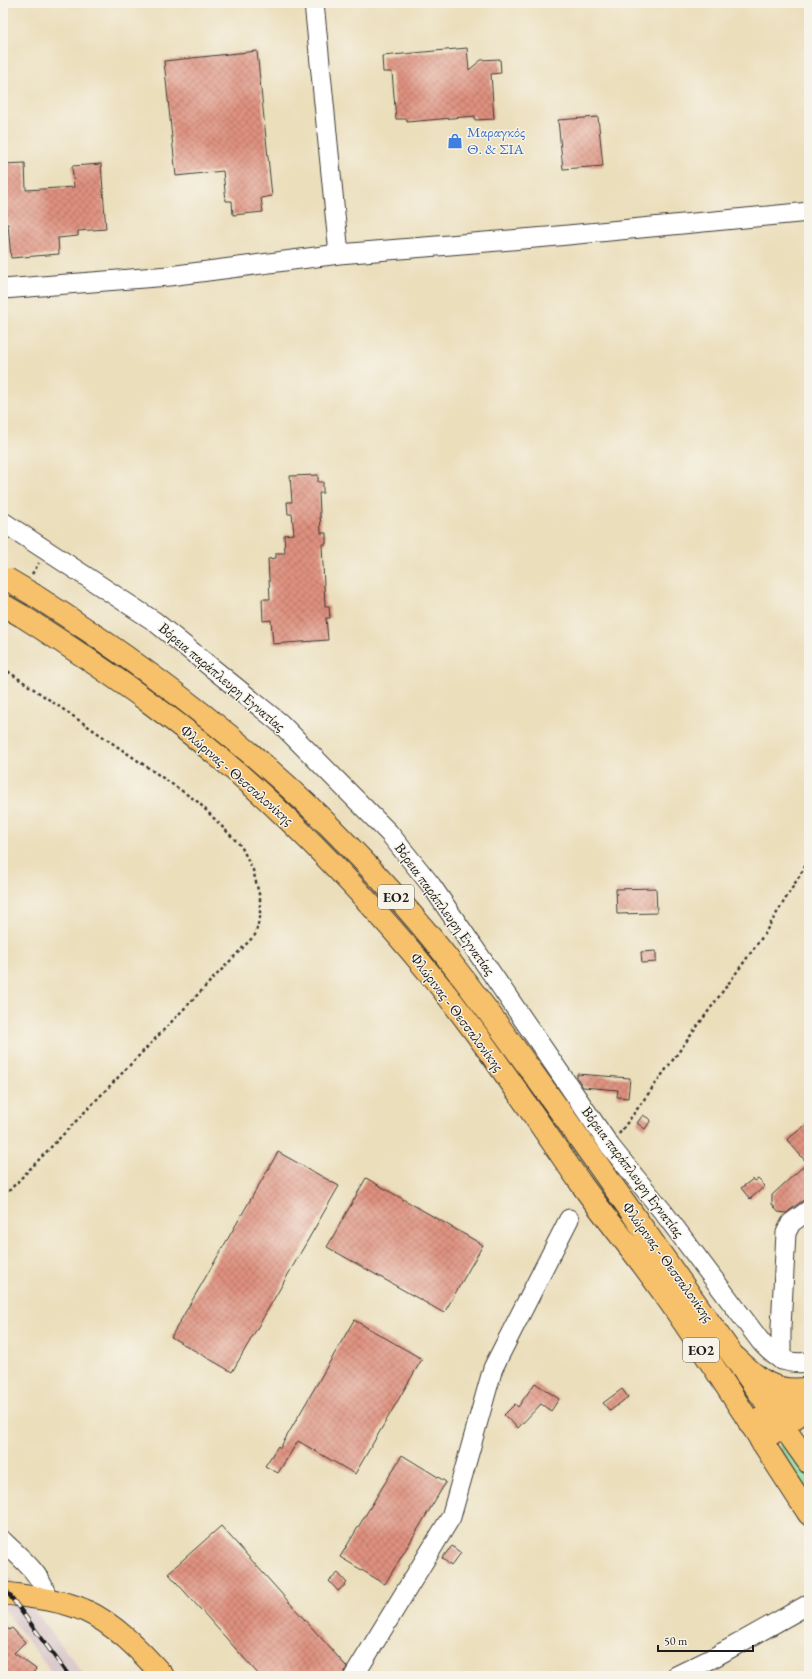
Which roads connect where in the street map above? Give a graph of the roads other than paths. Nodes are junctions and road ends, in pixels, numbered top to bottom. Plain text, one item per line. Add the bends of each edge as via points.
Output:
1 (314, 3) edge
2 (809, 212) edge
3 (339, 254) junction
4 (3, 289) edge
5 (3, 522) edge
6 (5, 578) edge
7 (3, 605) edge
8 (809, 1210) edge
9 (569, 1219) dead end
10 (736, 1358) junction
11 (781, 1360) junction
12 (809, 1362) edge
13 (809, 1389) edge
14 (809, 1408) edge
15 (778, 1418) junction
16 (756, 1433) junction
17 (809, 1463) edge
18 (809, 1514) edge
19 (3, 1541) edge
20 (3, 1593) edge
21 (46, 1600) junction
22 (809, 1604) edge
23 (163, 1676) edge
24 (354, 1676) edge
25 (676, 1676) edge

1 - 3 street
2 - 3 street
3 - 4 street via 169,276
5 - 11 street, Βόρεια παράπλευρη Εγνατίας via 154,621 280,723 389,833 431,885 610,1146 761,1342
6 - 10 main road, Φλώρινας - Θεσσαλονίκης / ΕΟ2, bridge via 34,594 153,675 229,734 346,842 451,962
7 - 16 main road, Φλώρινας - Θεσσαλονίκης / ΕΟ2, bridge via 88,658 213,752 328,858 382,916 479,1038 585,1189 662,1290
8 - 11 street via 791,1223 786,1233
9 - 24 street via 493,1368 451,1517
10 - 13 main road via 766,1383 781,1388
10 - 15 main road, Φλώρινας - Θεσσαλονίκης / ΕΟ2
11 - 12 street via 789,1363
13 - 15 main road
14 - 15 main road
15 - 16 main road
15 - 17 main road, Φλώρινας - Θεσσαλονίκης / ΕΟ2
16 - 18 main road, Φλώρινας - Θεσσαλονίκης / ΕΟ2
19 - 21 street via 41,1580
20 - 21 main road
21 - 23 main road via 84,1610 108,1624
22 - 25 street

